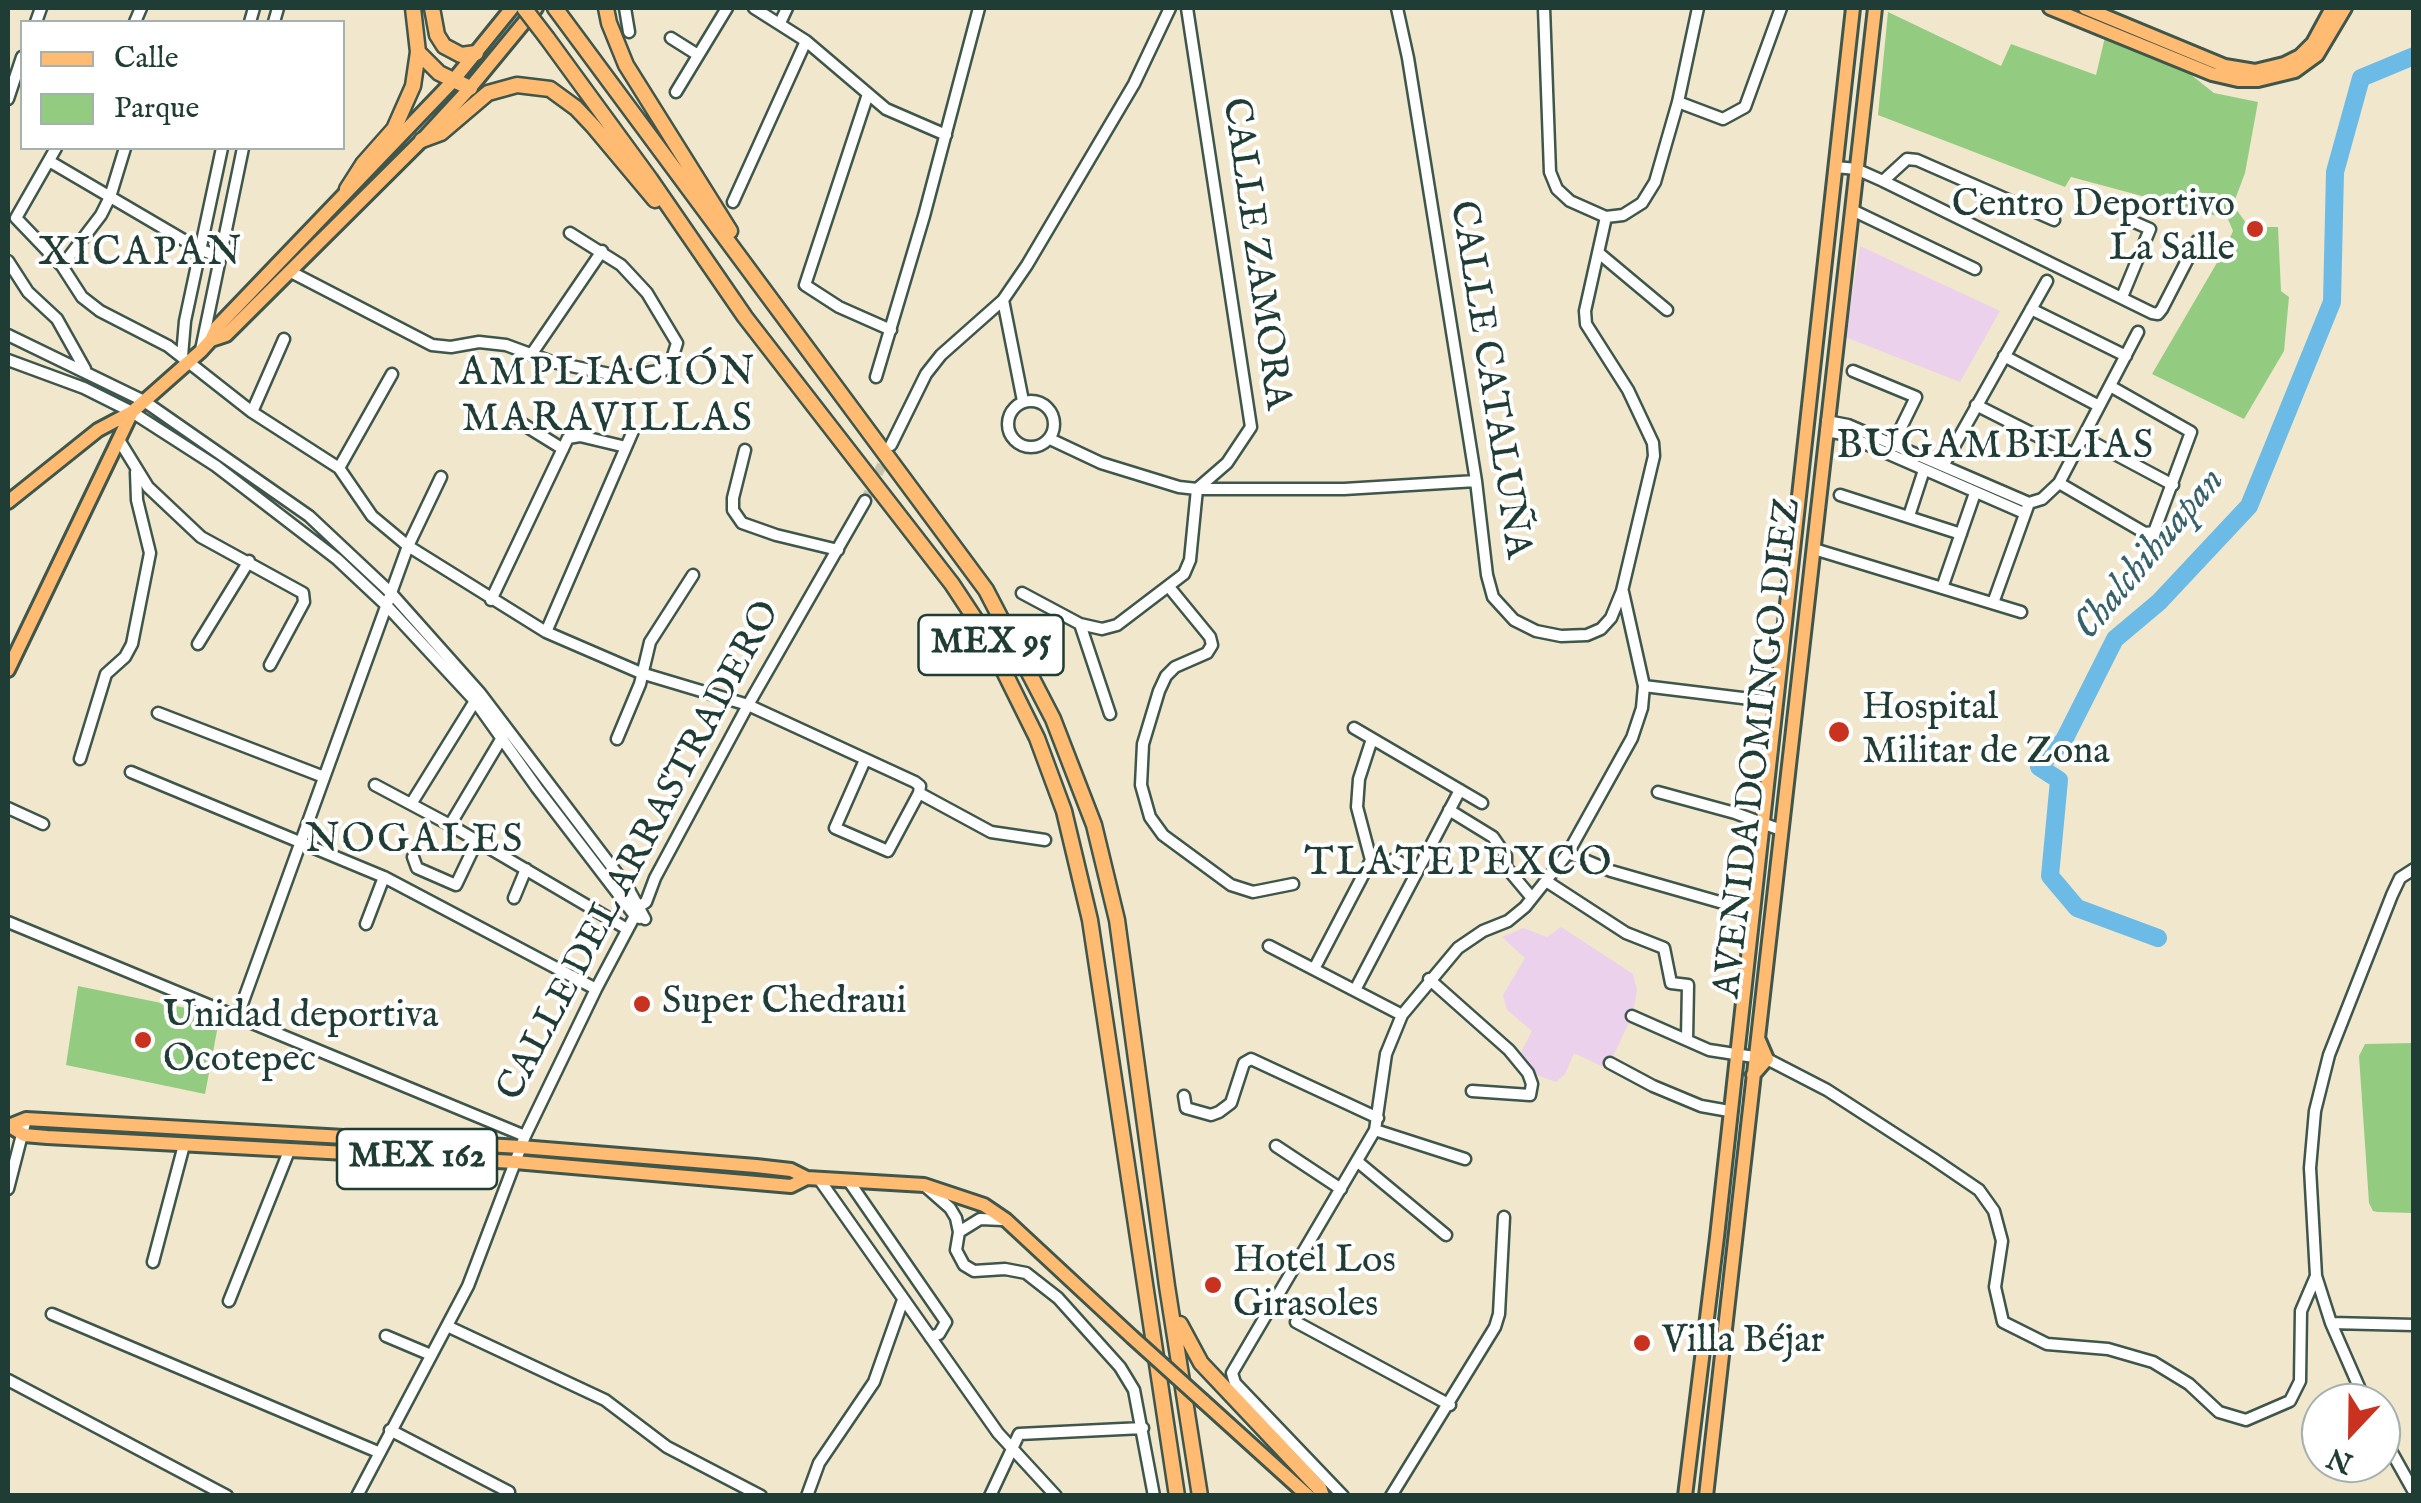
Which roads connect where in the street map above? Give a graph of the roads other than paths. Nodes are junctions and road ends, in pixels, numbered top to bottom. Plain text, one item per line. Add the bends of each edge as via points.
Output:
1 (413, 8) edge
2 (432, 8) edge
3 (512, 8) edge
4 (524, 8) edge
5 (536, 8) edge
6 (555, 8) edge
7 (606, 8) edge
8 (625, 8) edge
9 (728, 8) edge
10 (754, 8) edge
11 (787, 8) edge
12 (979, 8) edge
13 (1170, 8) edge
14 (1187, 8) edge
15 (1397, 8) edge
16 (1544, 8) edge
17 (1698, 8) edge
18 (1781, 8) edge
19 (1854, 8) edge
20 (1875, 8) edge
21 (2050, 8) edge
22 (2085, 8) edge
23 (2332, 8) edge
24 (2345, 8) edge
25 (780, 24) junction
26 (629, 32) dead end
27 (671, 38) dead end
28 (806, 41) junction
29 (418, 52) junction
30 (476, 53) junction
31 (698, 54) junction
32 (20, 64) edge
33 (452, 82) junction
34 (470, 88) junction
35 (676, 92) dead end
36 (868, 94) junction
37 (8, 99) edge
38 (1678, 102) junction
39 (946, 135) junction
40 (422, 140) junction
41 (55, 150) edge
42 (124, 150) edge
43 (222, 150) edge
44 (242, 150) edge
45 (50, 162) junction
46 (1836, 167) junction
47 (1856, 169) junction
48 (1883, 181) junction
49 (348, 190) junction
50 (110, 197) junction
51 (733, 202) dead end
52 (1852, 210) junction
53 (1606, 217) junction
54 (320, 219) junction
55 (2054, 220) dead end
56 (2134, 222) dead end
57 (331, 231) junction
58 (570, 233) dead end
59 (2198, 241) dead end
60 (199, 249) junction
61 (602, 251) junction
62 (1600, 254) junction
63 (702, 256) junction
64 (220, 258) junction
65 (8, 261) edge
66 (62, 266) junction
67 (1976, 269) dead end
68 (290, 272) junction
69 (2047, 282) dead end
70 (758, 284) junction
71 (2122, 297) junction
72 (1003, 300) junction
73 (2031, 309) junction
74 (1667, 310) dead end
75 (891, 330) junction
76 (2138, 332) dead end
77 (8, 336) edge
78 (284, 339) dead end
79 (211, 340) junction
80 (200, 351) junction
81 (532, 352) junction
82 (2004, 356) junction
83 (2126, 356) junction
84 (186, 359) junction
85 (8, 360) edge
86 (86, 370) junction
87 (1854, 371) dead end
88 (392, 374) dead end
89 (876, 377) dead end
90 (2110, 386) junction
91 (144, 400) junction
92 (1023, 402) junction
93 (1976, 405) junction
94 (2099, 406) junction
95 (132, 412) junction
96 (252, 412) junction
97 (521, 422) dead end
98 (1826, 426) junction
99 (633, 431) dead end
100 (190, 433) junction
101 (2083, 437) junction
102 (1050, 438) junction
103 (119, 440) junction
104 (180, 444) junction
105 (566, 444) junction
106 (891, 444) tunnel mouth
107 (1893, 444) junction
108 (626, 447) junction
109 (745, 450) dead end
110 (2072, 454) junction
111 (1943, 466) junction
112 (339, 468) junction
113 (1924, 470) junction
114 (136, 471) junction
115 (441, 477) dead end
116 (1476, 480) junction
117 (2059, 483) junction
118 (2173, 485) junction
119 (1198, 489) junction
120 (1975, 493) junction
121 (1840, 495) dead end
122 (865, 501) tunnel mouth
123 (8, 502) edge
124 (2027, 508) junction
125 (1909, 516) junction
126 (1961, 534) junction
127 (408, 546) junction
128 (1814, 549) junction
129 (838, 550) junction
130 (249, 562) junction
131 (693, 575) dead end
132 (1789, 582) junction
133 (1809, 584) junction
134 (1170, 586) junction
135 (1942, 588) junction
136 (1622, 591) junction
137 (391, 593) junction
138 (1022, 593) dead end
139 (491, 600) junction
140 (1993, 604) junction
141 (386, 605) junction
142 (2021, 612) dead end
143 (1080, 624) junction
144 (546, 632) junction
145 (198, 644) dead end
146 (270, 665) dead end
147 (8, 670) edge
148 (641, 673) junction
149 (1644, 686) junction
150 (475, 702) junction
151 (1776, 702) junction
152 (748, 705) junction
153 (158, 713) dead end
154 (1110, 714) dead end
155 (1354, 728) dead end
156 (504, 733) junction
157 (616, 739) dead end
158 (1372, 739) junction
159 (80, 759) dead end
160 (864, 760) junction
161 (130, 772) dead end
162 (324, 777) junction
163 (375, 786) dead end
164 (1460, 790) junction
165 (1658, 792) dead end
166 (918, 793) junction
167 (1482, 802) dead end
168 (411, 804) junction
169 (8, 808) edge
170 (1449, 810) junction
171 (43, 824) dead end
172 (450, 825) junction
173 (1762, 826) junction
174 (1781, 830) junction
175 (300, 840) junction
176 (1045, 840) dead end
177 (477, 841) junction
178 (1568, 853) junction
179 (412, 858) dead end
180 (1394, 859) dead end
181 (526, 869) junction
182 (2414, 869) edge
183 (1418, 872) junction
184 (384, 877) junction
185 (1546, 881) junction
186 (1293, 884) dead end
187 (514, 898) dead end
188 (1532, 898) junction
189 (637, 911) junction
190 (1752, 911) junction
191 (8, 922) edge
192 (366, 924) dead end
193 (627, 929) junction
194 (1269, 946) dead end
195 (1314, 969) junction
196 (1428, 980) junction
197 (596, 988) junction
198 (1355, 990) junction
199 (1402, 1014) junction
200 (1632, 1016) dead end
201 (238, 1018) junction
202 (1687, 1040) junction
203 (1736, 1053) junction
204 (1761, 1056) junction
205 (1610, 1063) dead end
206 (1472, 1091) dead end
207 (1184, 1096) dead end
208 (1729, 1111) junction
209 (26, 1119) junction
210 (1376, 1124) junction
211 (9, 1125) edge
212 (24, 1135) junction
213 (523, 1141) junction
214 (184, 1146) junction
215 (1276, 1146) dead end
216 (289, 1150) junction
217 (1464, 1159) dead end
218 (515, 1162) junction
219 (1358, 1162) junction
220 (813, 1178) junction
221 (848, 1180) junction
222 (924, 1185) junction
223 (8, 1189) edge
224 (1342, 1189) junction
225 (1504, 1218) dead end
226 (1006, 1220) junction
227 (958, 1232) junction
228 (1446, 1235) dead end
229 (152, 1262) dead end
230 (2316, 1276) junction
231 (1167, 1286) junction
232 (904, 1300) junction
233 (229, 1301) dead end
234 (52, 1314) dead end
235 (1296, 1322) dead end
236 (2331, 1323) junction
237 (2414, 1325) edge
238 (448, 1326) junction
239 (386, 1336) dead end
240 (930, 1337) junction
241 (431, 1355) junction
242 (8, 1380) edge
243 (2357, 1383) edge
244 (1450, 1405) junction
245 (1143, 1428) junction
246 (390, 1430) junction
247 (1013, 1447) junction
248 (378, 1452) junction
249 (2401, 1469) edge
250 (509, 1492) dead end
251 (2414, 1492) edge
252 (358, 1495) edge
253 (227, 1496) edge
254 (761, 1496) edge
255 (808, 1496) edge
256 (990, 1496) edge
257 (1056, 1496) edge
258 (1154, 1496) edge
259 (1178, 1496) edge
260 (1200, 1496) edge
261 (1308, 1496) edge
262 (1322, 1496) edge
263 (1343, 1496) edge
264 (1391, 1496) edge
265 (1685, 1496) edge
266 (1706, 1496) edge

1 - 29 highway
2 - 30 highway via 444,46 452,53
3 - 30 main road
4 - 63 highway, MEX 95, bridge
5 - 34 main road
6 - 70 highway, MEX 95
7 - 70 highway via 626,65
8 - 26 street
9 - 31 street
10 - 25 street
11 - 25 street
12 - 39 street
13 - 72 street via 1134,84
14 - 119 street, CALLE ZAMORA via 1252,427
15 - 116 street, CALLE CATALUÑA
16 - 53 street via 1550,172 1570,201
17 - 38 street
18 - 38 street via 1745,107 1723,119
19 - 46 main road, AVENIDA DOMINGO DIEZ
20 - 47 main road, AVENIDA DOMINGO DIEZ
21 - 24 main road via 2238,80 2295,71 2317,54
22 - 23 main road via 2225,66 2255,71 2300,56
25 - 28 street
27 - 31 street
28 - 36 street
28 - 51 street
29 - 33 highway
29 - 49 highway via 413,86 394,129
30 - 33 main road
31 - 35 street
32 - 37 street
33 - 34 highway
33 - 49 main road
34 - 40 main road
36 - 39 street
36 - 75 street via 805,285
38 - 53 street via 1642,204
39 - 75 street
40 - 57 main road
40 - 63 highway via 441,133 488,94 517,85 550,89 594,126
41 - 45 street
42 - 50 street
43 - 60 street
44 - 64 street
45 - 50 street
45 - 66 street via 16,218
46 - 47 street
46 - 132 main road, AVENIDA DOMINGO DIEZ
47 - 48 street
47 - 52 main road, AVENIDA DOMINGO DIEZ
48 - 55 street via 1907,160 1917,160
48 - 71 street
49 - 54 main road
50 - 60 street
50 - 66 street
52 - 67 street
52 - 98 main road, AVENIDA DOMINGO DIEZ
53 - 62 street
54 - 57 main road
54 - 79 main road
56 - 71 street via 2150,229
57 - 68 main road
58 - 61 street
59 - 71 street via 2158,314
60 - 64 street
60 - 84 street via 185,322
61 - 81 street
61 - 81 street via 647,292 664,318 676,342 664,370 624,376
62 - 74 street
62 - 136 street via 1586,324 1628,390 1654,456
63 - 259 highway, MEX 95 via 952,584 1006,672 1054,778 1090,920
64 - 80 street
65 - 86 street via 57,320
66 - 84 street via 100,311
68 - 79 main road via 226,335
68 - 81 street via 432,345 479,342
69 - 73 street
70 - 231 highway, MEX 95 via 986,590 1073,766 1117,920
72 - 92 street
72 - 106 street via 934,364
73 - 82 street
73 - 83 street
75 - 89 street
76 - 83 street
77 - 86 street
78 - 96 street
79 - 80 main road
80 - 84 main road
82 - 93 street
82 - 94 street
83 - 90 street
84 - 91 main road
84 - 96 street
85 - 95 street
86 - 91 street
87 - 107 street via 1916,397
88 - 112 street
90 - 94 street
90 - 118 street via 2191,432
91 - 95 main road
91 - 100 street
92 - 102 street via 1048,407 1055,422
92 - 102 street via 1010,412 1012,438 1026,447
93 - 110 street
93 - 111 street
94 - 101 street
95 - 103 main road
95 - 104 street
95 - 123 main road via 98,430
96 - 112 street
97 - 105 street
98 - 107 street via 1848,425
98 - 113 street
98 - 128 main road, AVENIDA DOMINGO DIEZ
99 - 108 street
100 - 104 street
100 - 137 street via 310,516
101 - 110 street
101 - 118 street
102 - 119 street via 1101,464
103 - 114 street
103 - 147 main road
104 - 141 street via 281,513
105 - 108 street via 580,436
105 - 139 street
107 - 111 street
108 - 144 street
109 - 129 street via 734,498 742,523
110 - 117 street
111 - 124 street
112 - 127 street via 372,516
113 - 120 street
113 - 125 street
114 - 130 street via 201,537
114 - 159 street via 150,553 132,644 106,674
115 - 127 street
116 - 119 street
116 - 136 street, CALLE CATALUÑA via 1493,597 1514,620 1561,636 1586,635 1601,629
117 - 118 street via 2150,534
117 - 124 street
119 - 134 street via 1190,560
120 - 124 street
120 - 126 street
121 - 125 street
122 - 129 street, CALLE DEL ARRASTRADERO
124 - 140 street
125 - 126 street
126 - 135 street
127 - 137 street
127 - 139 street
128 - 133 main road, AVENIDA DOMINGO DIEZ
128 - 135 street
129 - 152 street, CALLE DEL ARRASTRADERO
130 - 145 street
130 - 146 street via 305,598
131 - 148 street via 650,642
132 - 133 main road
132 - 151 main road, AVENIDA DOMINGO DIEZ
133 - 174 main road, AVENIDA DOMINGO DIEZ
134 - 143 street via 1117,625
134 - 186 street via 1212,646 1175,667 1159,691 1143,744 1140,785 1150,817 1162,835 1231,885 1252,892
135 - 140 street
136 - 149 street
137 - 141 street
137 - 156 street
138 - 143 street
139 - 144 street
140 - 142 street
141 - 150 street
141 - 162 street
143 - 154 street
144 - 148 street
148 - 152 street
148 - 157 street
149 - 151 street
149 - 178 street via 1632,738
150 - 156 street
150 - 168 street
151 - 173 main road, AVENIDA DOMINGO DIEZ
152 - 160 street
152 - 189 street, CALLE DEL ARRASTRADERO
153 - 162 street
155 - 158 street
156 - 172 street
156 - 189 street
158 - 164 street
158 - 195 street via 1357,808 1371,860
160 - 166 street via 915,782
160 - 166 street via 838,830 888,852
161 - 175 street
162 - 175 street
163 - 168 street
164 - 167 street
164 - 170 street
165 - 173 street
166 - 176 street via 991,832
168 - 172 street
169 - 171 street
170 - 183 street
170 - 188 street via 1493,837 1506,867
172 - 177 street
173 - 174 street
173 - 190 main road, AVENIDA DOMINGO DIEZ
174 - 204 main road, AVENIDA DOMINGO DIEZ via 1756,1036
175 - 184 street
175 - 201 street
177 - 179 street via 456,886 416,868
177 - 181 street
178 - 185 street
178 - 190 street
180 - 183 street
181 - 187 street
181 - 193 street
182 - 230 street via 2400,878 2392,896 2329,1054 2314,1111
183 - 198 street
184 - 192 street
184 - 197 street
185 - 188 street
185 - 202 street via 1626,933 1664,948 1671,983 1688,986
188 - 196 street via 1508,921 1458,948
189 - 193 street, CALLE DEL ARRASTRADERO
190 - 203 main road, AVENIDA DOMINGO DIEZ
191 - 201 street
193 - 197 street, CALLE DEL ARRASTRADERO
194 - 195 street
195 - 198 street
196 - 199 street
196 - 206 street via 1510,1050 1532,1084 1530,1095
197 - 213 street, CALLE DEL ARRASTRADERO
198 - 199 street
199 - 210 street via 1386,1054
200 - 202 street
201 - 213 street
202 - 203 street
203 - 204 street
203 - 208 main road, AVENIDA DOMINGO DIEZ
204 - 230 street via 1827,1090 1979,1190 1994,1211 2002,1241 1995,1288 2003,1322 2048,1344 2153,1362 2218,1412 2246,1420 2290,1401 2300,1381 2301,1311
204 - 266 main road, AVENIDA DOMINGO DIEZ via 1752,1076
205 - 208 street via 1685,1100
207 - 210 street via 1186,1108 1219,1112 1231,1102 1247,1059
208 - 265 main road, AVENIDA DOMINGO DIEZ
209 - 211 main road, MEX 162
209 - 212 street
209 - 213 main road, MEX 162
210 - 217 street
210 - 219 street
211 - 212 main road, MEX 162
212 - 214 main road, MEX 162
212 - 223 street
213 - 218 street, CALLE DEL ARRASTRADERO
213 - 220 main road, MEX 162 via 791,1170
214 - 216 main road, MEX 162
214 - 229 street
215 - 224 street
216 - 218 main road, MEX 162
216 - 233 street
218 - 220 main road, MEX 162 via 791,1186
218 - 238 street, CALLE DEL ARRASTRADERO
219 - 224 street
219 - 228 street
220 - 221 main road, MEX 162
220 - 232 street
221 - 222 main road, MEX 162
221 - 240 street via 946,1322
222 - 226 main road, MEX 162 via 984,1204
222 - 227 street via 950,1208
224 - 263 street via 1232,1373
225 - 244 street via 1500,1314
226 - 227 street via 980,1219
226 - 261 main road, MEX 162, bridge
227 - 245 street via 956,1250 974,1271 1026,1273 1058,1298 1120,1367
230 - 236 street
231 - 260 highway, MEX 95
231 - 262 highway via 1201,1363
232 - 240 street
232 - 255 street via 874,1382 819,1464
234 - 248 street
235 - 244 street
236 - 237 street
236 - 243 street
238 - 241 street, CALLE DEL ARRASTRADERO
238 - 254 street via 604,1400 666,1447
239 - 241 street
240 - 247 street
241 - 246 street, CALLE DEL ARRASTRADERO
242 - 253 street
244 - 264 street
245 - 247 street via 1026,1432
245 - 258 street
246 - 248 street, CALLE DEL ARRASTRADERO
246 - 250 street
247 - 256 street
247 - 257 street
248 - 252 street, CALLE DEL ARRASTRADERO
249 - 251 street

